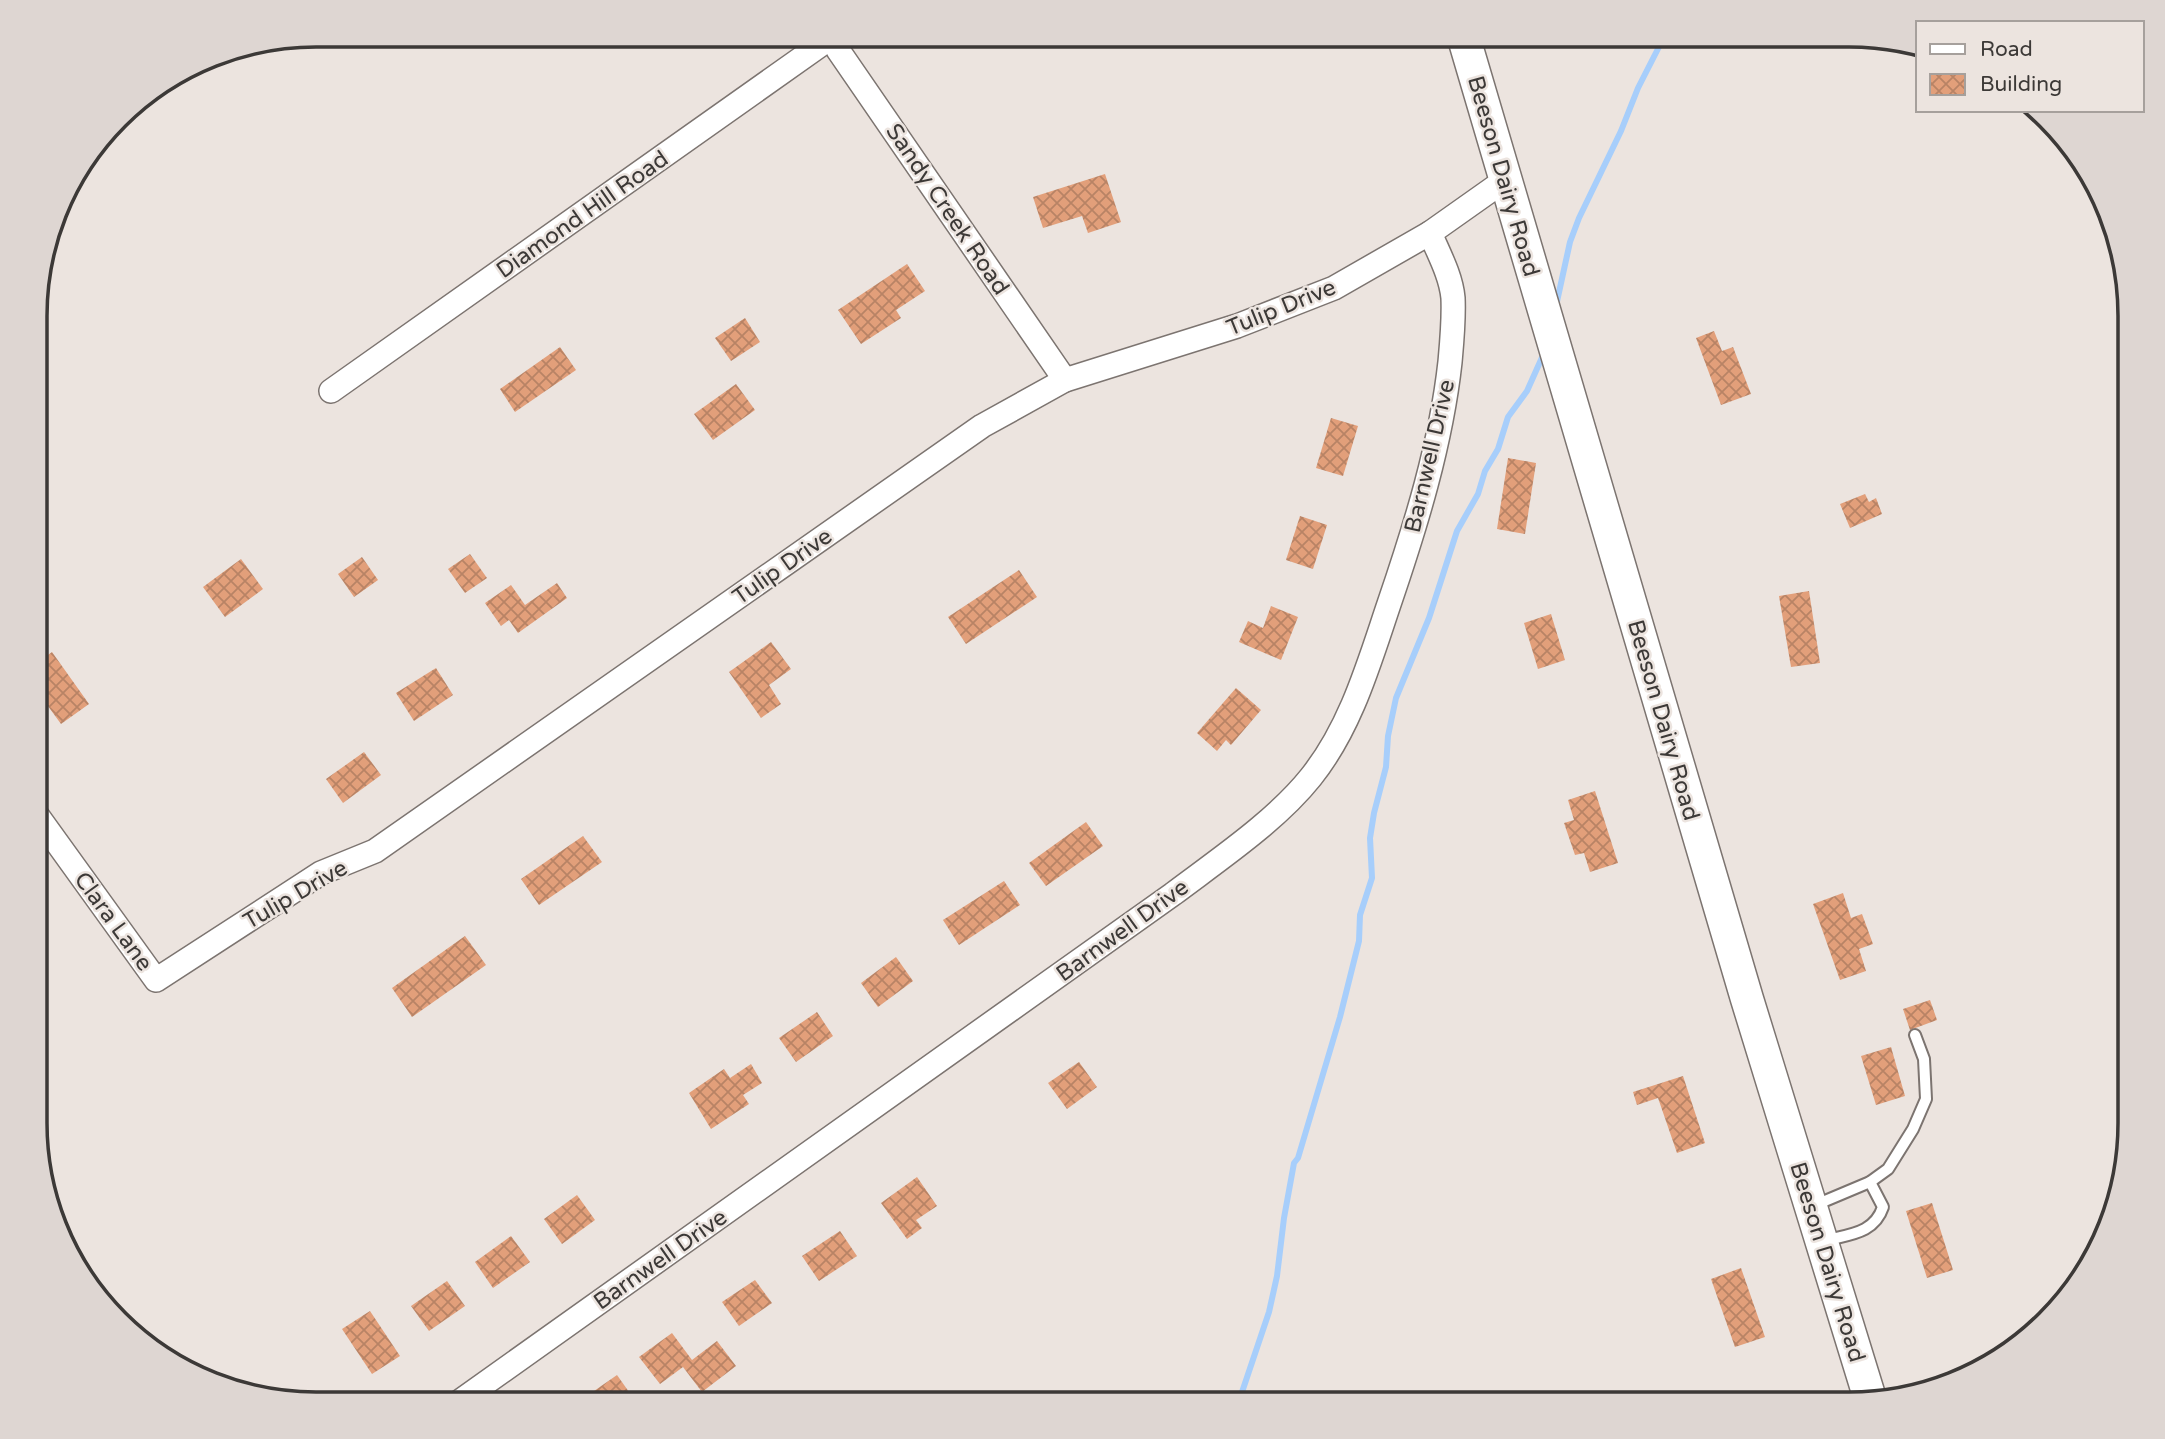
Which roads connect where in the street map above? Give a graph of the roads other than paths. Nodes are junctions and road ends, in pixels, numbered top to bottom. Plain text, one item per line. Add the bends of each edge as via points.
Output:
1 (817, 47) edge
2 (837, 47) edge
3 (1466, 47) edge
4 (1505, 180) junction
5 (1430, 233) junction
6 (1065, 380) junction
7 (331, 391) dead end
8 (47, 829) edge
9 (170, 971) joint
10 (1915, 1035) dead end
11 (1870, 1182) junction
12 (1811, 1207) junction
13 (1821, 1241) junction
14 (1868, 1391) edge
15 (473, 1392) edge

1 - 7 street, Diamond Hill Road
2 - 6 street, Sandy Creek Road
3 - 4 street, Beeson Dairy Road
4 - 5 street, Tulip Drive
4 - 12 street, Beeson Dairy Road
5 - 6 street, Tulip Drive via 1335,288 1237,327
5 - 15 street, Barnwell Drive via 1453,295 1454,324 1436,445 1370,661 1349,714 1310,778 1226,855 1173,894
6 - 9 street, Tulip Drive via 982,426 375,851 321,873
8 - 9 street, Clara Lane via 156,980
10 - 11 lane via 1924,1059 1926,1099 1888,1169
11 - 12 lane
11 - 13 lane via 1883,1207 1879,1220
12 - 13 street, Beeson Dairy Road
13 - 14 street, Beeson Dairy Road

